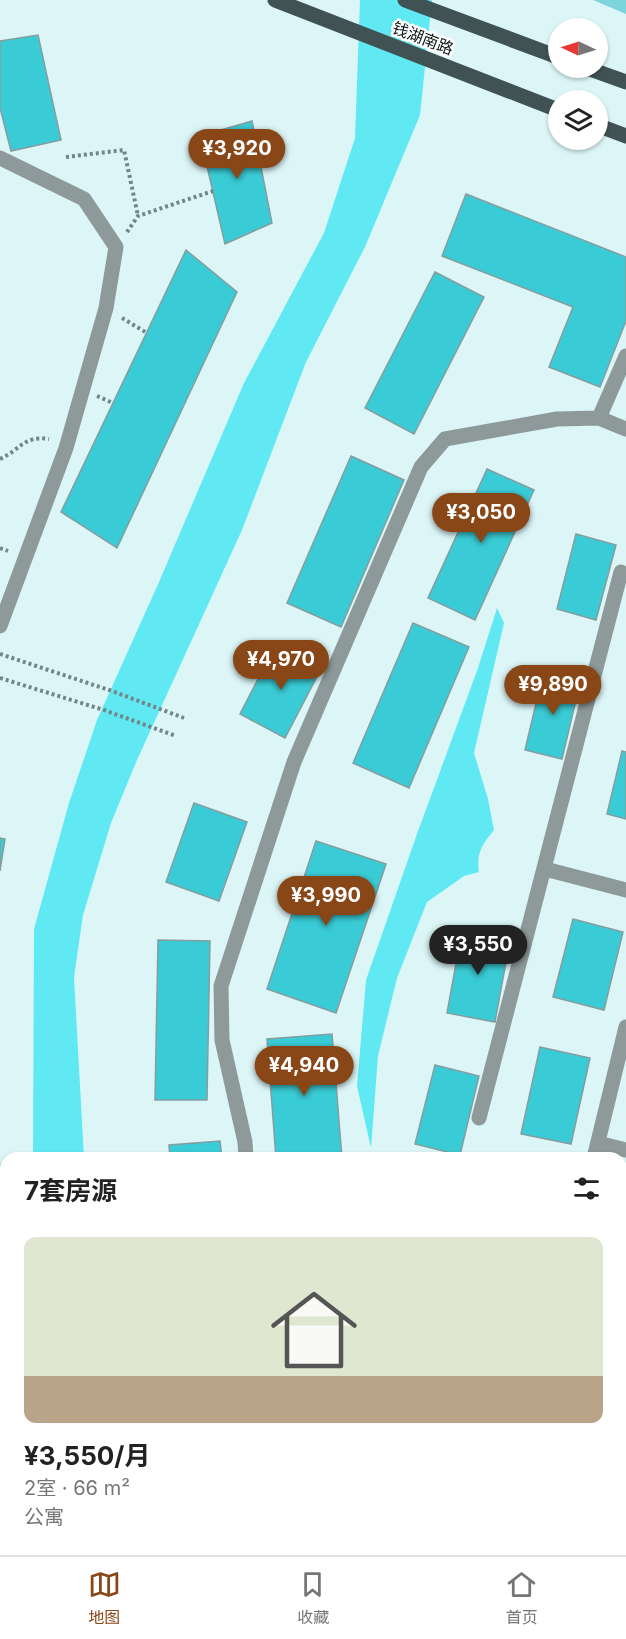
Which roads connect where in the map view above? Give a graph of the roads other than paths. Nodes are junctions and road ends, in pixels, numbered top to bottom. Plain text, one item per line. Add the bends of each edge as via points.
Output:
1 (274, 0) edge
2 (405, 0) edge
3 (548, 53) edge
4 (608, 76) edge
5 (626, 82) edge
6 (548, 106) edge
7 (608, 129) edge
8 (626, 136) edge
9 (0, 158) edge
10 (626, 356) edge
11 (598, 418) junction
12 (626, 429) edge
13 (621, 572) dead end
14 (0, 626) edge
15 (544, 869) junction
16 (626, 890) edge
17 (626, 1027) edge
18 (479, 1118) dead end
19 (598, 1143) junction
20 (626, 1150) edge
21 (245, 1152) edge
22 (596, 1152) edge

1 - 6 main road, 钱湖南路
2 - 3 main road, 钱湖南路
4 - 5 main road
7 - 8 main road
9 - 14 street via 84,199 116,247 106,308 69,441
10 - 11 street
11 - 12 street
11 - 21 street via 557,419 445,439 421,467 294,762 221,986 222,1040
13 - 15 street
15 - 16 street
15 - 18 street
17 - 19 street
19 - 20 street
19 - 22 street

